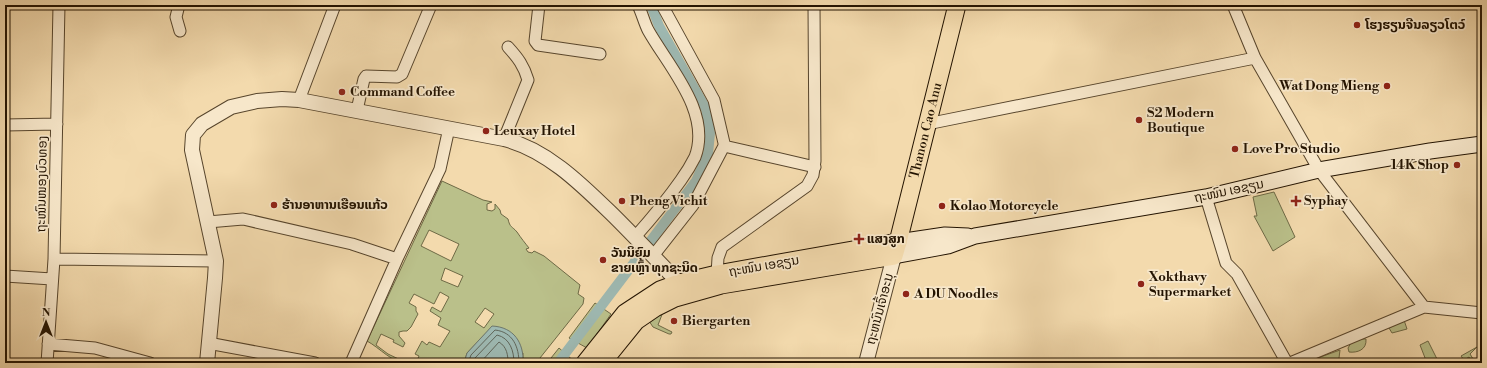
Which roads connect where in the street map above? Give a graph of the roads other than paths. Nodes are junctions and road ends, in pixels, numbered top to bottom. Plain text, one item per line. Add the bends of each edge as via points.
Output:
1 (59, 5) edge
2 (179, 5) edge
3 (335, 5) edge
4 (431, 5) edge
5 (538, 5) edge
6 (638, 5) edge
7 (662, 5) edge
8 (814, 5) edge
9 (957, 5) edge
10 (1233, 5) edge
11 (180, 31) dead end
12 (508, 47) dead end
13 (600, 54) dead end
14 (1255, 58) junction
15 (299, 100) junction
16 (357, 110) junction
17 (57, 124) junction
18 (927, 124) junction
19 (5, 125) edge
20 (450, 128) junction
21 (504, 139) junction
22 (1482, 144) edge
23 (724, 146) junction
24 (815, 167) junction
25 (1319, 170) junction
26 (1206, 197) junction
27 (208, 222) junction
28 (636, 239) junction
29 (896, 249) junction
30 (652, 254) junction
31 (54, 259) junction
32 (397, 259) junction
33 (216, 261) junction
34 (717, 274) junction
35 (5, 276) edge
36 (52, 280) junction
37 (679, 283) junction
38 (1424, 307) junction
39 (1482, 313) edge
40 (208, 343) junction
41 (48, 344) junction
42 (47, 363) edge
43 (150, 363) edge
44 (207, 363) edge
45 (315, 363) edge
46 (351, 363) edge
47 (585, 363) edge
48 (602, 363) edge
49 (866, 363) edge
50 (1288, 363) edge

1 - 17 street, ຖະໜົນໜອງບົວທອງ
2 - 11 street via 176,17
3 - 15 street
4 - 16 street via 402,74 397,77 366,76
5 - 13 street via 535,41 538,45
6 - 28 street via 648,29 687,92 698,132 695,157 666,201
7 - 23 street via 714,100
8 - 24 street
9 - 18 main road, Thanon Cao Anu
10 - 14 street
12 - 21 street via 521,61 528,80
14 - 18 street
14 - 25 street
15 - 16 street
15 - 27 street via 282,98 231,107 202,124 193,135 192,150
16 - 20 street
17 - 19 street
17 - 31 street, ຖະໜົນໜອງບົວທອງ
18 - 29 main road, Thanon Cao Anu
20 - 21 street
20 - 32 street via 440,170
21 - 28 street via 531,148 582,184
22 - 25 main road, ຖະໜົນ ເອຊຽນ
23 - 24 street
23 - 30 street via 693,205
24 - 34 street via 807,186 722,247
25 - 26 main road, ຖະໜົນ ເອຊຽນ
25 - 38 street
26 - 29 main road, ຖະໜົນ ເອຊຽນ via 975,236 946,235
26 - 50 street via 1226,263 1237,274
27 - 32 street via 243,219 352,244
27 - 33 street
28 - 30 street
29 - 34 main road, ຖະໜົນ ເອຊຽນ
29 - 48 main road, ຖະໜົນ ເອຊຽນ via 694,291 675,298 636,321
29 - 49 street, ຖະຫນົນເຈົ້າອະນຸ
30 - 37 street
31 - 33 street
31 - 36 street, ຖະໜົນໜອງບົວທອງ
32 - 46 street
33 - 40 street
34 - 37 main road, ຖະໜົນ ເອຊຽນ
35 - 36 street
36 - 41 street, ຖະໜົນໜອງບົວທອງ
37 - 47 main road, ຖະໜົນ ເອຊຽນ via 660,290 625,313
38 - 39 street
38 - 50 street
40 - 44 street
40 - 45 street
41 - 42 street, ຖະໜົນໜອງບົວທອງ
41 - 43 street via 95,348

